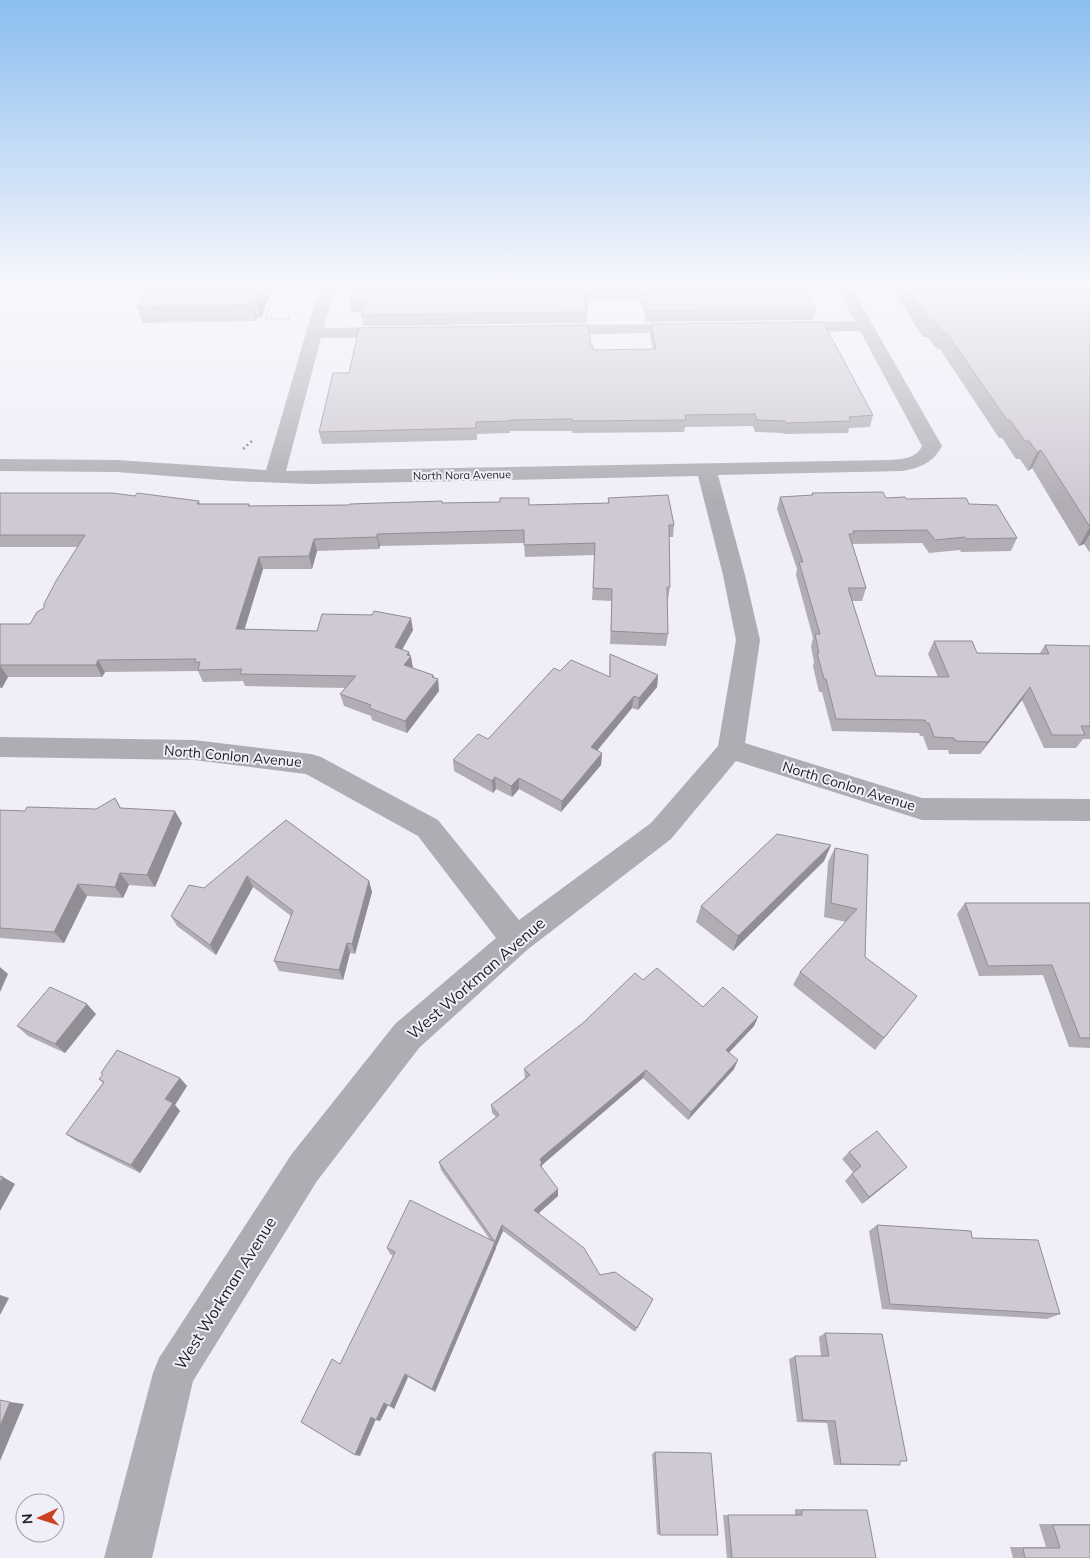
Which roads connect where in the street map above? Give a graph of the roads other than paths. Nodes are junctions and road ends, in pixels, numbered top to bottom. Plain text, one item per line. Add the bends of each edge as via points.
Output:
1 (307, 358) edge
2 (883, 358) edge
3 (0, 465) edge
4 (706, 469) junction
5 (274, 477) junction
6 (0, 747) edge
7 (731, 749) junction
8 (1090, 810) edge
9 (516, 940) junction
10 (128, 1558) edge

1 - 5 street
2 - 4 street, North Nora Avenue via 932,446 924,458 915,463 890,466
3 - 5 street, North Nora Avenue via 117,466
4 - 5 street, North Nora Avenue
4 - 7 street via 748,640
6 - 9 street, North Conlon Avenue via 194,750 311,764 428,828
7 - 8 street, North Conlon Avenue via 922,809
7 - 9 street, West Workman Avenue via 661,831
9 - 10 street, West Workman Avenue via 407,1036 304,1168 174,1373

